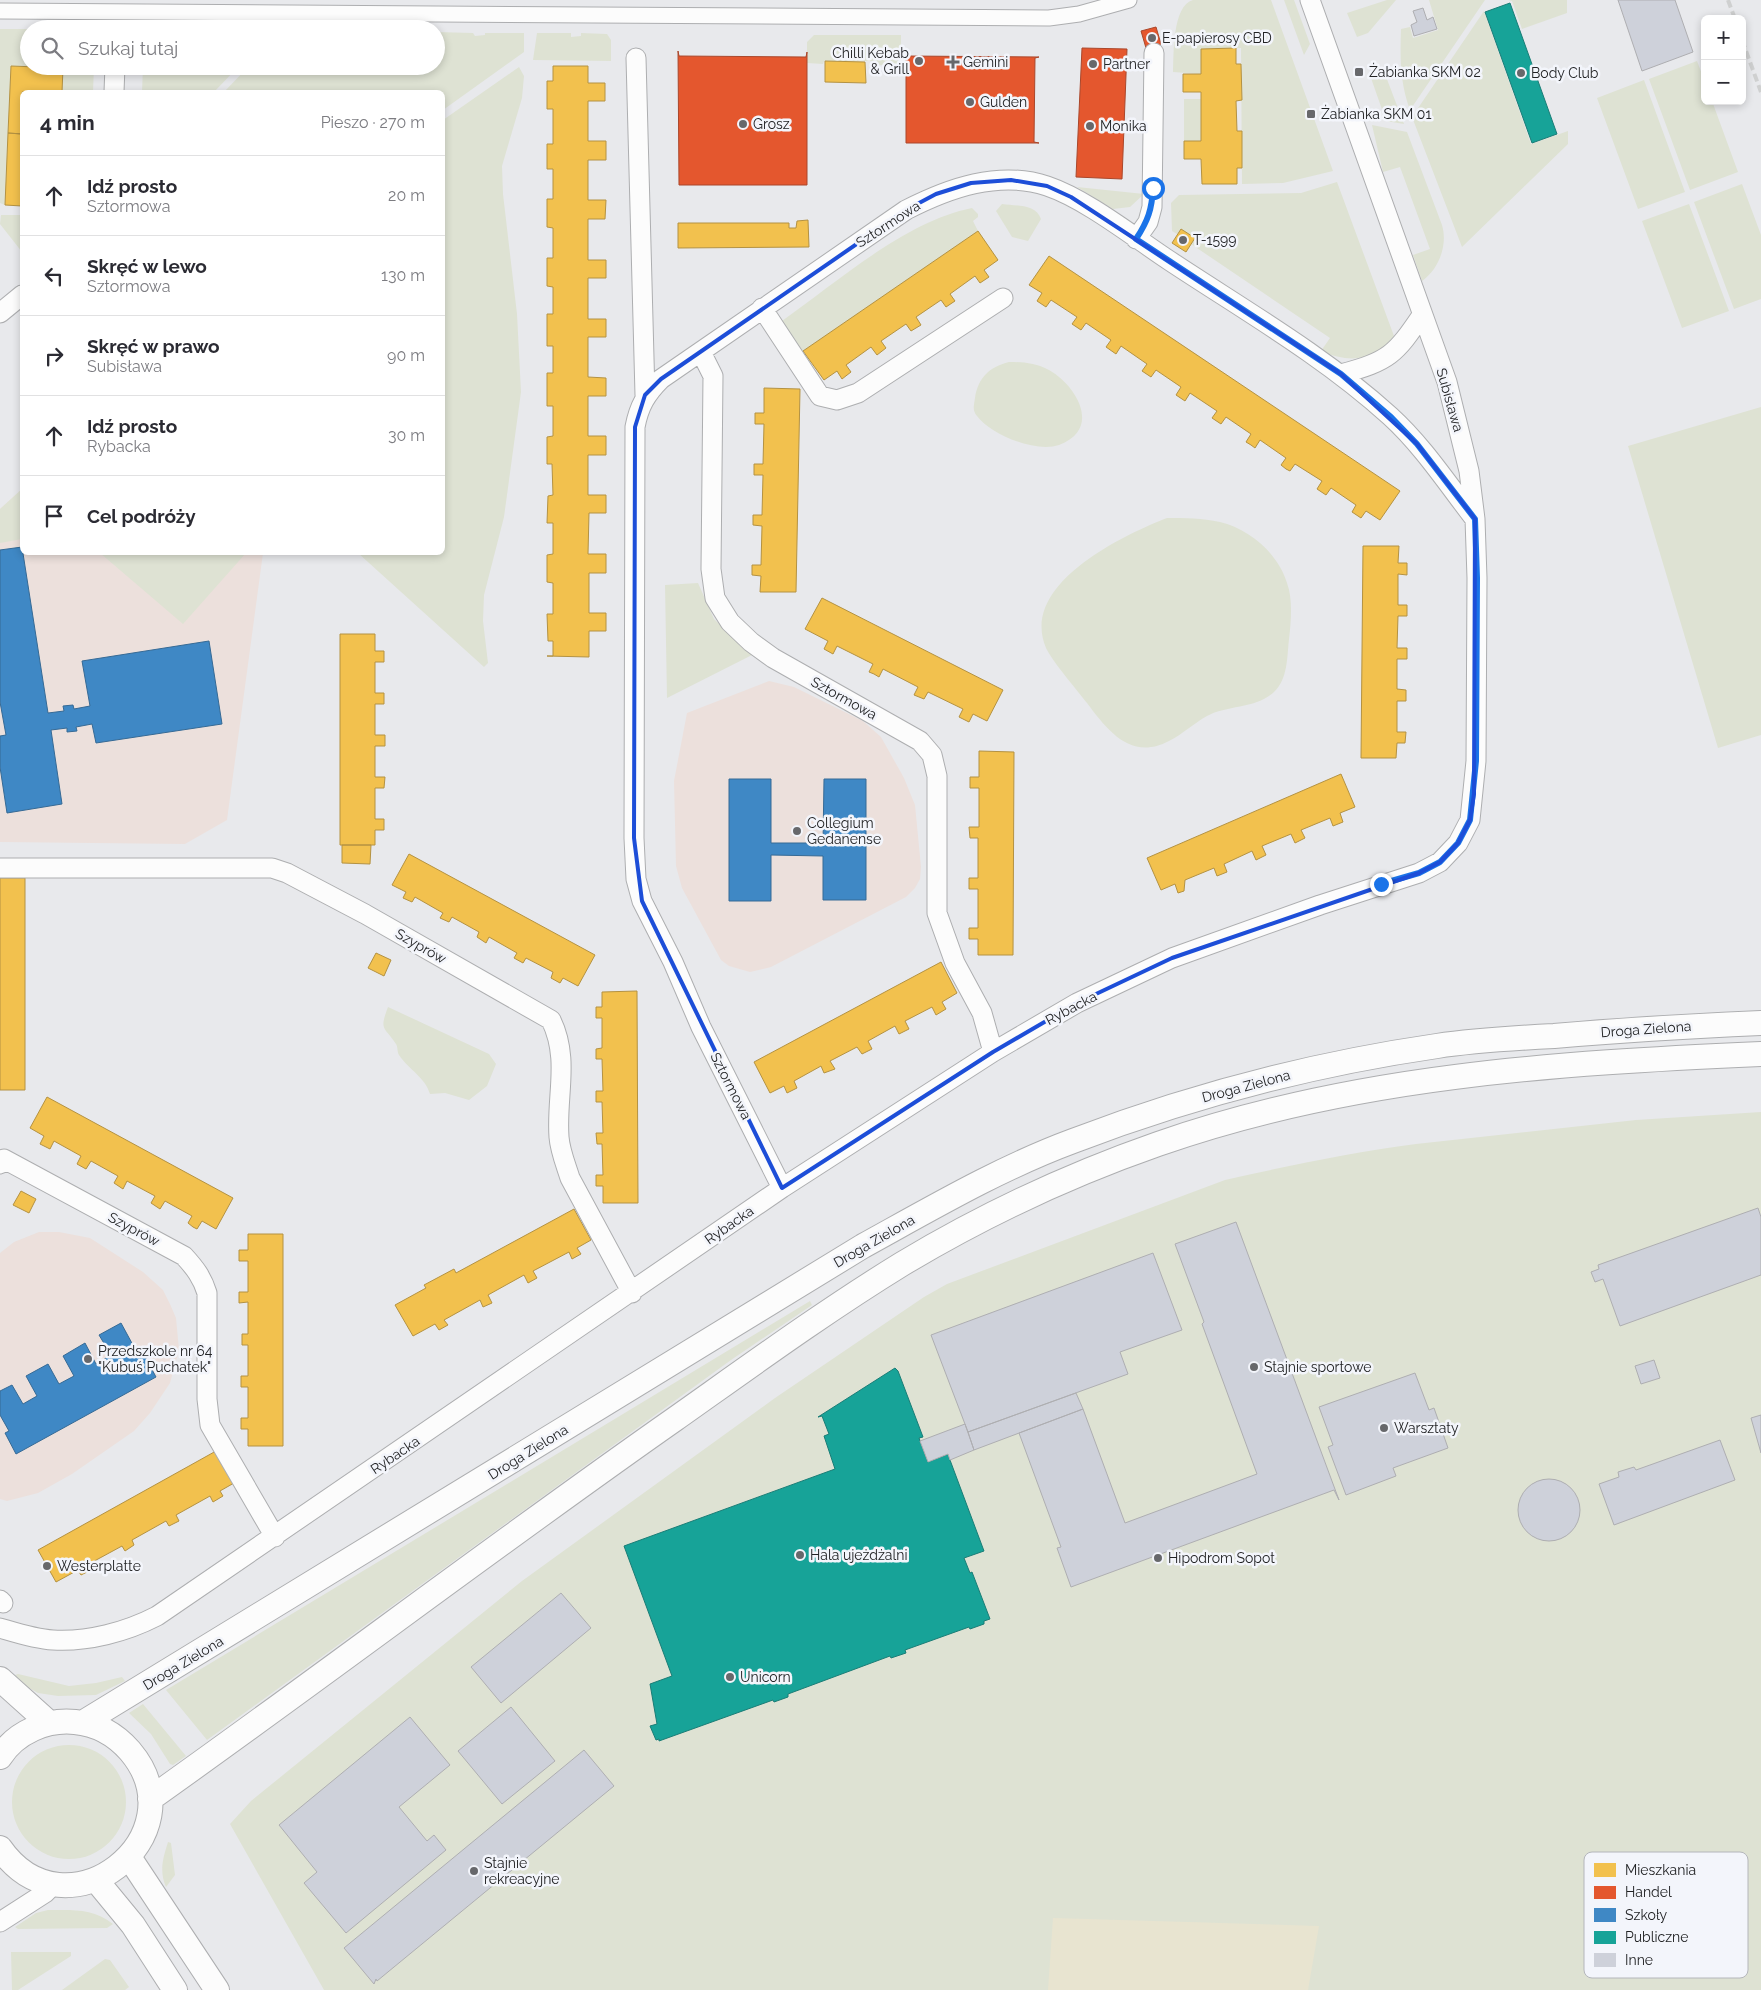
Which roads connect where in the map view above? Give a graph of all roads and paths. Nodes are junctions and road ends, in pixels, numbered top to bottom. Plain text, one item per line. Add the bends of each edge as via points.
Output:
1 (1129, 0) edge
2 (1310, 0) edge
3 (0, 11) edge
4 (1154, 54) dead end
5 (636, 58) dead end
6 (115, 75) edge
7 (114, 90) edge
8 (1136, 239) junction
9 (20, 297) edge
10 (1002, 298) dead end
11 (762, 308) junction
12 (0, 313) edge
13 (1422, 315) junction
14 (701, 352) junction
15 (1341, 374) junction
16 (645, 395) junction
17 (1475, 519) junction
18 (1470, 820) joint
19 (0, 868) edge
20 (1761, 1023) edge
21 (993, 1052) junction
22 (1761, 1054) edge
23 (0, 1164) edge
24 (782, 1188) junction
25 (632, 1293) junction
26 (275, 1537) junction
27 (0, 1628) edge
28 (0, 1679) edge
29 (84, 1722) junction
30 (49, 1723) junction
31 (0, 1754) edge
32 (150, 1799) junction
33 (0, 1848) edge
34 (129, 1857) junction
35 (96, 1880) junction
36 (54, 1884) junction
37 (0, 1922) edge
38 (175, 1990) edge
39 (217, 1990) edge

1 - 3 street via 1079,14 1049,18
2 - 13 street, Subisława
4 - 8 street via 1152,207 1148,222
5 - 16 street, Sztormowa
6 - 7 street
8 - 11 street, Sztormowa via 1047,186 1011,180 971,183 936,194 906,210
8 - 15 street, Sztormowa
9 - 12 street
10 - 11 street via 858,393 837,400 820,396
11 - 14 street, Sztormowa
13 - 15 street via 1402,345 1385,359
13 - 17 street, Subisława via 1447,382 1469,471
14 - 16 street, Sztormowa via 661,379
14 - 21 street, Sztormowa via 713,376 711,569 715,598 730,622 773,658 920,741 932,755 937,776 937,913 955,963 982,1013
15 - 17 street, Sztormowa via 1417,444
16 - 24 street, Sztormowa via 635,427 636,880 642,901 701,1027
17 - 18 street, Subisława via 1476,761
18 - 21 street, Rybacka via 1458,843 1440,862 1419,873 1172,958 1077,1003
19 - 25 street, Szyprów via 272,868 365,914 550,1020 561,1048 559,1138 564,1160 570,1178
20 - 29 street, Droga Zielona via 1662,1027 1437,1046 1271,1078 1172,1106 1073,1141 952,1196 863,1246
21 - 24 street, Rybacka
22 - 32 street via 1526,1068 1392,1084 1260,1113 1162,1142 1018,1202 903,1263 839,1304 618,1458
23 - 26 street, Szyprów via 4,1159 184,1256 203,1279 207,1293 210,1425
24 - 25 street, Rybacka
25 - 26 street, Rybacka
26 - 27 street, Rybacka via 137,1627 82,1638 52,1640
28 - 30 street
29 - 30 street
29 - 32 street via 105,1730 132,1753 146,1778
30 - 31 street via 31,1729
32 - 34 street via 143,1834
33 - 36 street via 8,1860 29,1876
34 - 35 street via 114,1871
34 - 39 street
35 - 36 street via 75,1885
35 - 38 street via 133,1925
36 - 37 street

